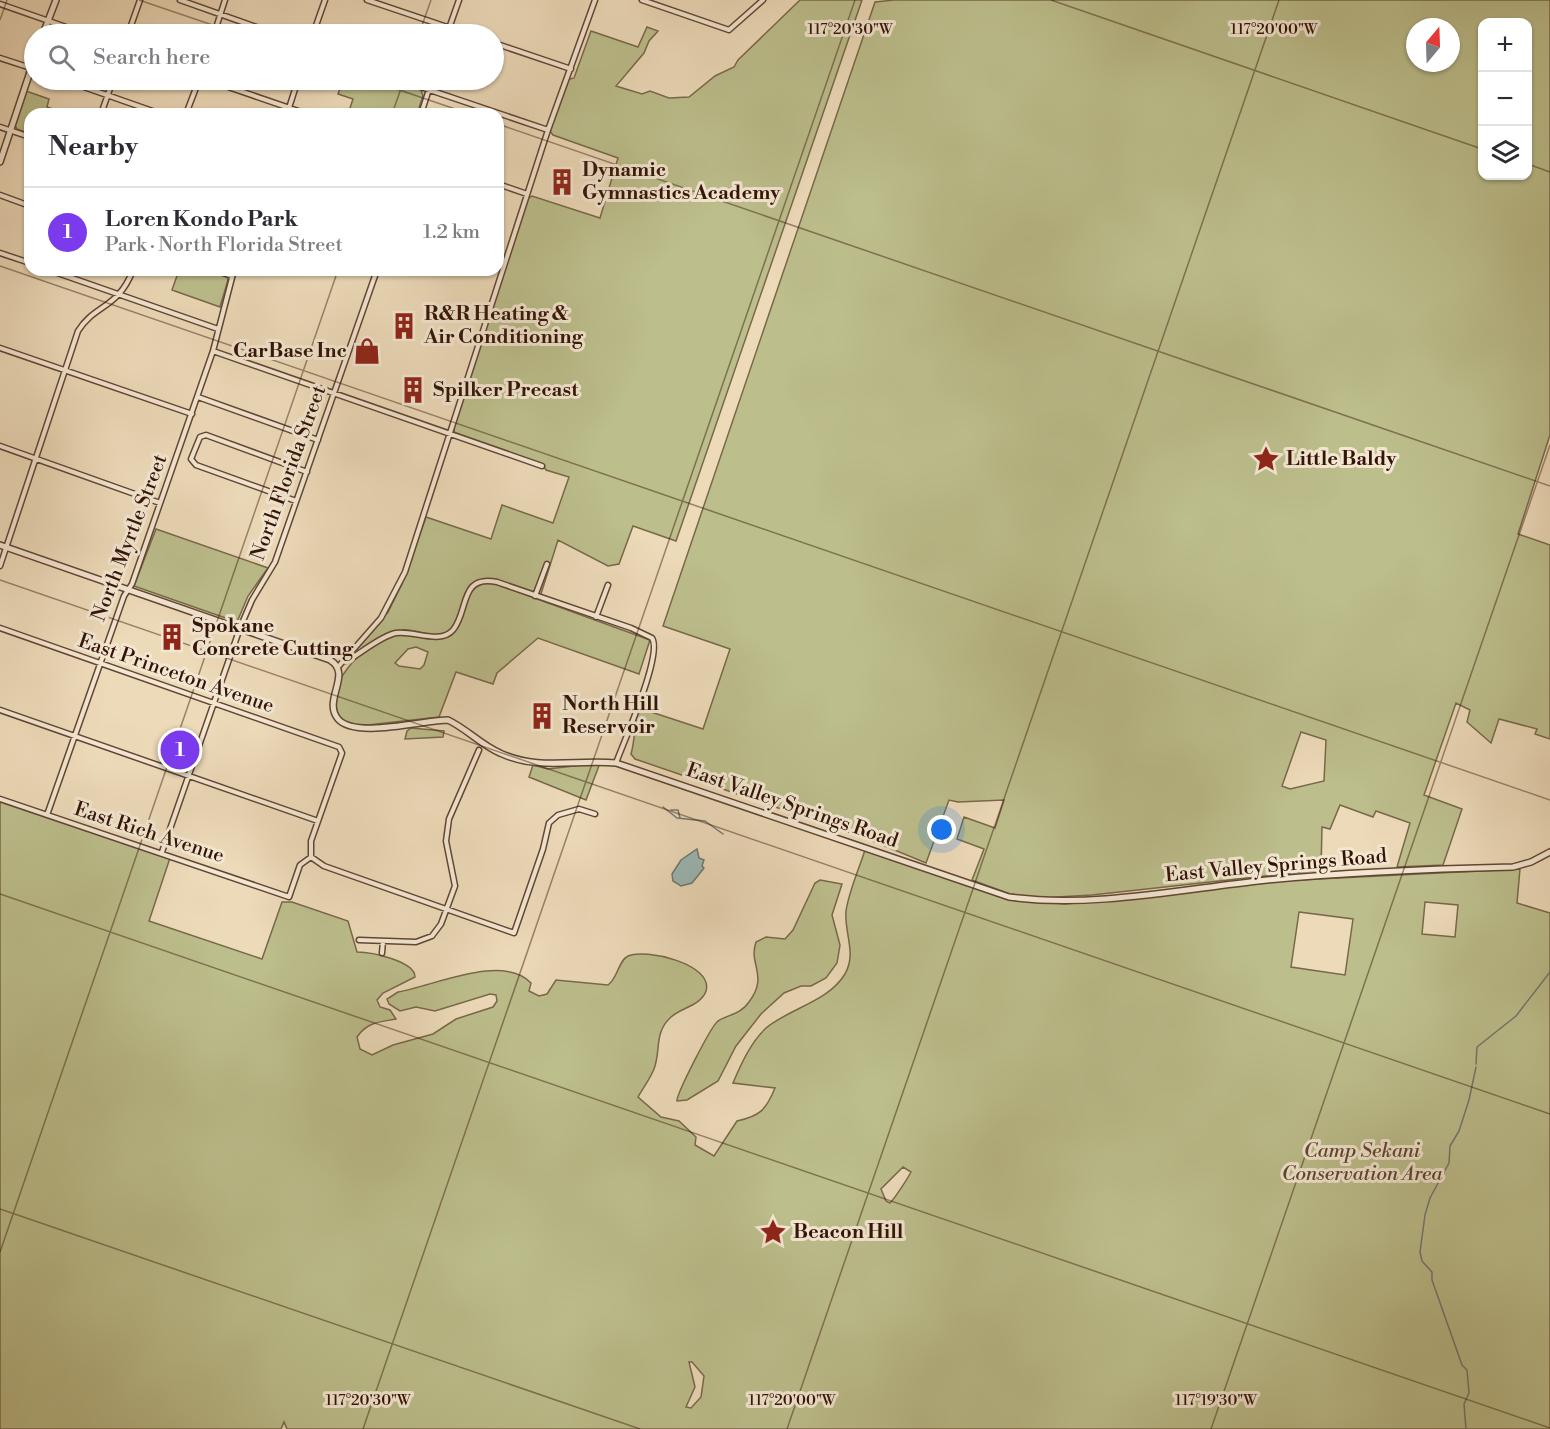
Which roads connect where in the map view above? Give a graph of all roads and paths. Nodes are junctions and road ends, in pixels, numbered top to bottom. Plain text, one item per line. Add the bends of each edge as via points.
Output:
1 (56, 0) edge
2 (140, 0) edge
3 (180, 0) edge
4 (225, 0) edge
5 (325, 0) edge
6 (367, 0) edge
7 (459, 0) edge
8 (595, 0) edge
9 (642, 0) edge
10 (752, 0) edge
11 (763, 0) edge
12 (0, 4) edge
13 (757, 6) junction
14 (220, 15) junction
15 (48, 21) junction
16 (47, 24) edge
17 (57, 24) edge
18 (132, 24) edge
19 (217, 24) edge
20 (247, 24) edge
21 (317, 24) edge
22 (438, 24) edge
23 (451, 24) edge
24 (504, 46) edge
25 (0, 58) edge
26 (24, 66) edge
27 (571, 69) junction
28 (26, 90) edge
29 (93, 90) edge
30 (110, 90) edge
31 (195, 90) edge
32 (238, 90) edge
33 (295, 90) edge
34 (429, 90) edge
35 (432, 90) edge
36 (108, 95) junction
37 (289, 107) joint
38 (103, 108) edge
39 (144, 108) edge
40 (188, 108) edge
41 (423, 108) edge
42 (484, 108) edge
43 (504, 115) edge
44 (0, 127) edge
45 (548, 130) junction
46 (11, 131) junction
47 (24, 135) edge
48 (0, 162) edge
49 (504, 186) edge
50 (526, 194) junction
51 (0, 195) edge
52 (24, 204) edge
53 (0, 253) edge
54 (24, 261) edge
55 (504, 263) edge
56 (66, 276) edge
57 (130, 276) edge
58 (232, 276) edge
59 (375, 276) edge
60 (500, 276) edge
61 (120, 295) junction
62 (218, 329) junction
63 (0, 348) edge
64 (213, 351) junction
65 (64, 371) junction
66 (335, 394) junction
67 (198, 397) junction
68 (192, 414) junction
69 (449, 434) junction
70 (318, 440) junction
71 (0, 446) edge
72 (36, 459) junction
73 (542, 466) dead end
74 (307, 472) junction
75 (296, 501) junction
76 (160, 503) junction
77 (0, 544) edge
78 (7, 547) junction
79 (547, 564) dead end
80 (0, 566) edge
81 (608, 585) dead end
82 (128, 590) junction
83 (535, 596) junction
84 (596, 617) junction
85 (0, 628) edge
86 (240, 628) junction
87 (344, 661) junction
88 (100, 663) junction
89 (338, 667) junction
90 (214, 703) junction
91 (0, 710) edge
92 (75, 736) junction
93 (478, 750) dead end
94 (616, 763) junction
95 (188, 776) junction
96 (0, 799) edge
97 (595, 814) dead end
98 (47, 815) junction
99 (318, 821) junction
100 (162, 852) junction
101 (1550, 852) edge
102 (311, 857) junction
103 (448, 909) junction
104 (359, 940) dead end
105 (383, 941) junction
106 (382, 953) dead end

1 - 15 street
2 - 18 street
3 - 14 street
4 - 14 street
5 - 21 street
6 - 22 street
7 - 23 street
8 - 27 street
9 - 13 street via 724,30 732,30
10 - 13 street
11 - 13 street
12 - 15 street
14 - 19 street
14 - 20 street
15 - 16 street
15 - 17 street
24 - 27 street
25 - 26 street
27 - 45 street
28 - 46 street
29 - 36 street
30 - 36 street
31 - 40 street
32 - 37 street
33 - 37 street
34 - 41 street
35 - 42 street
36 - 38 street
36 - 39 street
43 - 45 street
44 - 46 street
45 - 50 street
46 - 47 street
46 - 48 street
49 - 50 street
50 - 55 street
51 - 52 street
53 - 54 street
56 - 61 street
57 - 61 street
58 - 62 street, North Myrtle Street
59 - 66 street, North Florida Street
60 - 69 street
61 - 62 street
61 - 65 street via 80,328
62 - 64 street, North Myrtle Street
63 - 65 street
64 - 66 street
64 - 67 street, North Myrtle Street
65 - 68 street
65 - 72 street
66 - 69 street
66 - 70 street, North Florida Street
67 - 68 street, North Myrtle Street
67 - 70 street
68 - 76 street, North Myrtle Street
69 - 73 street
69 - 87 street via 400,584 381,618
70 - 74 street, North Florida Street
71 - 72 street
72 - 76 street
72 - 78 street
74 - 75 street, North Florida Street
74 - 75 street via 206,435 200,437 191,459 196,465
75 - 86 street, North Florida Street via 275,562
76 - 82 street, North Myrtle Street
77 - 78 street
78 - 80 street
78 - 82 street
79 - 83 street
81 - 84 street
82 - 86 street
82 - 88 street, North Myrtle Street
83 - 84 street
83 - 87 street via 493,581 478,582 468,592 458,622 448,634 394,633 373,641
84 - 94 street via 654,640 643,692
85 - 88 street, East Princeton Avenue
86 - 89 street via 325,658
86 - 90 street, North Florida Street
87 - 89 street
88 - 90 street, East Princeton Avenue
88 - 92 street, North Myrtle Street
89 - 94 street, East Valley Springs Road via 333,708 339,720 350,726 448,720 485,745 523,761 550,765
90 - 95 street, North Florida Street
90 - 99 street, East Princeton Avenue via 342,750
91 - 92 street
92 - 95 street
92 - 98 street, North Myrtle Street
93 - 103 street via 447,829 447,852 455,886
94 - 101 street, East Valley Springs Road via 1009,897 1038,901 1085,900 1316,875 1513,867
95 - 99 street
95 - 100 street, North Florida Street
96 - 98 street, East Rich Avenue
97 - 103 street via 579,809 558,815 549,823 514,933
98 - 100 street, East Rich Avenue
99 - 102 street
100 - 102 street, East Rich Avenue via 289,897 300,865
102 - 103 street via 324,866
103 - 105 street via 437,931 425,940
104 - 105 street
105 - 106 street

